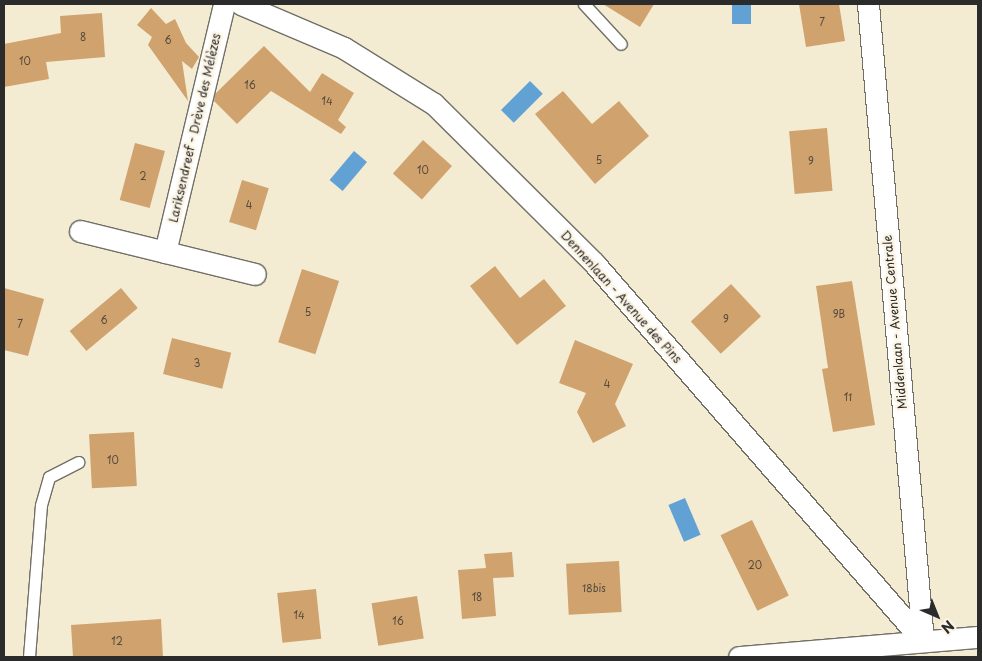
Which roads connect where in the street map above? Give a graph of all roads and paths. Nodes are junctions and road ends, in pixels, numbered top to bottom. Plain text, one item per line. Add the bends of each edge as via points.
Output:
1 (224, 4) edge
2 (241, 4) edge
3 (584, 4) edge
4 (868, 4) edge
5 (621, 44) dead end
6 (80, 231) dead end
7 (165, 252) junction
8 (255, 274) dead end
9 (78, 462) dead end
10 (978, 637) edge
11 (923, 641) junction
12 (29, 657) edge
13 (740, 657) edge

1 - 7 street, Lariksendreef - Drève des Mélèzes
2 - 11 street, Dennenlaan - Avenue des Pins via 344,48 434,104 594,263
3 - 5 lane
4 - 11 street, Middenlaan - Avenue Centrale
6 - 7 street
7 - 8 street
9 - 12 lane via 49,477 42,505
10 - 11 street
11 - 13 street

